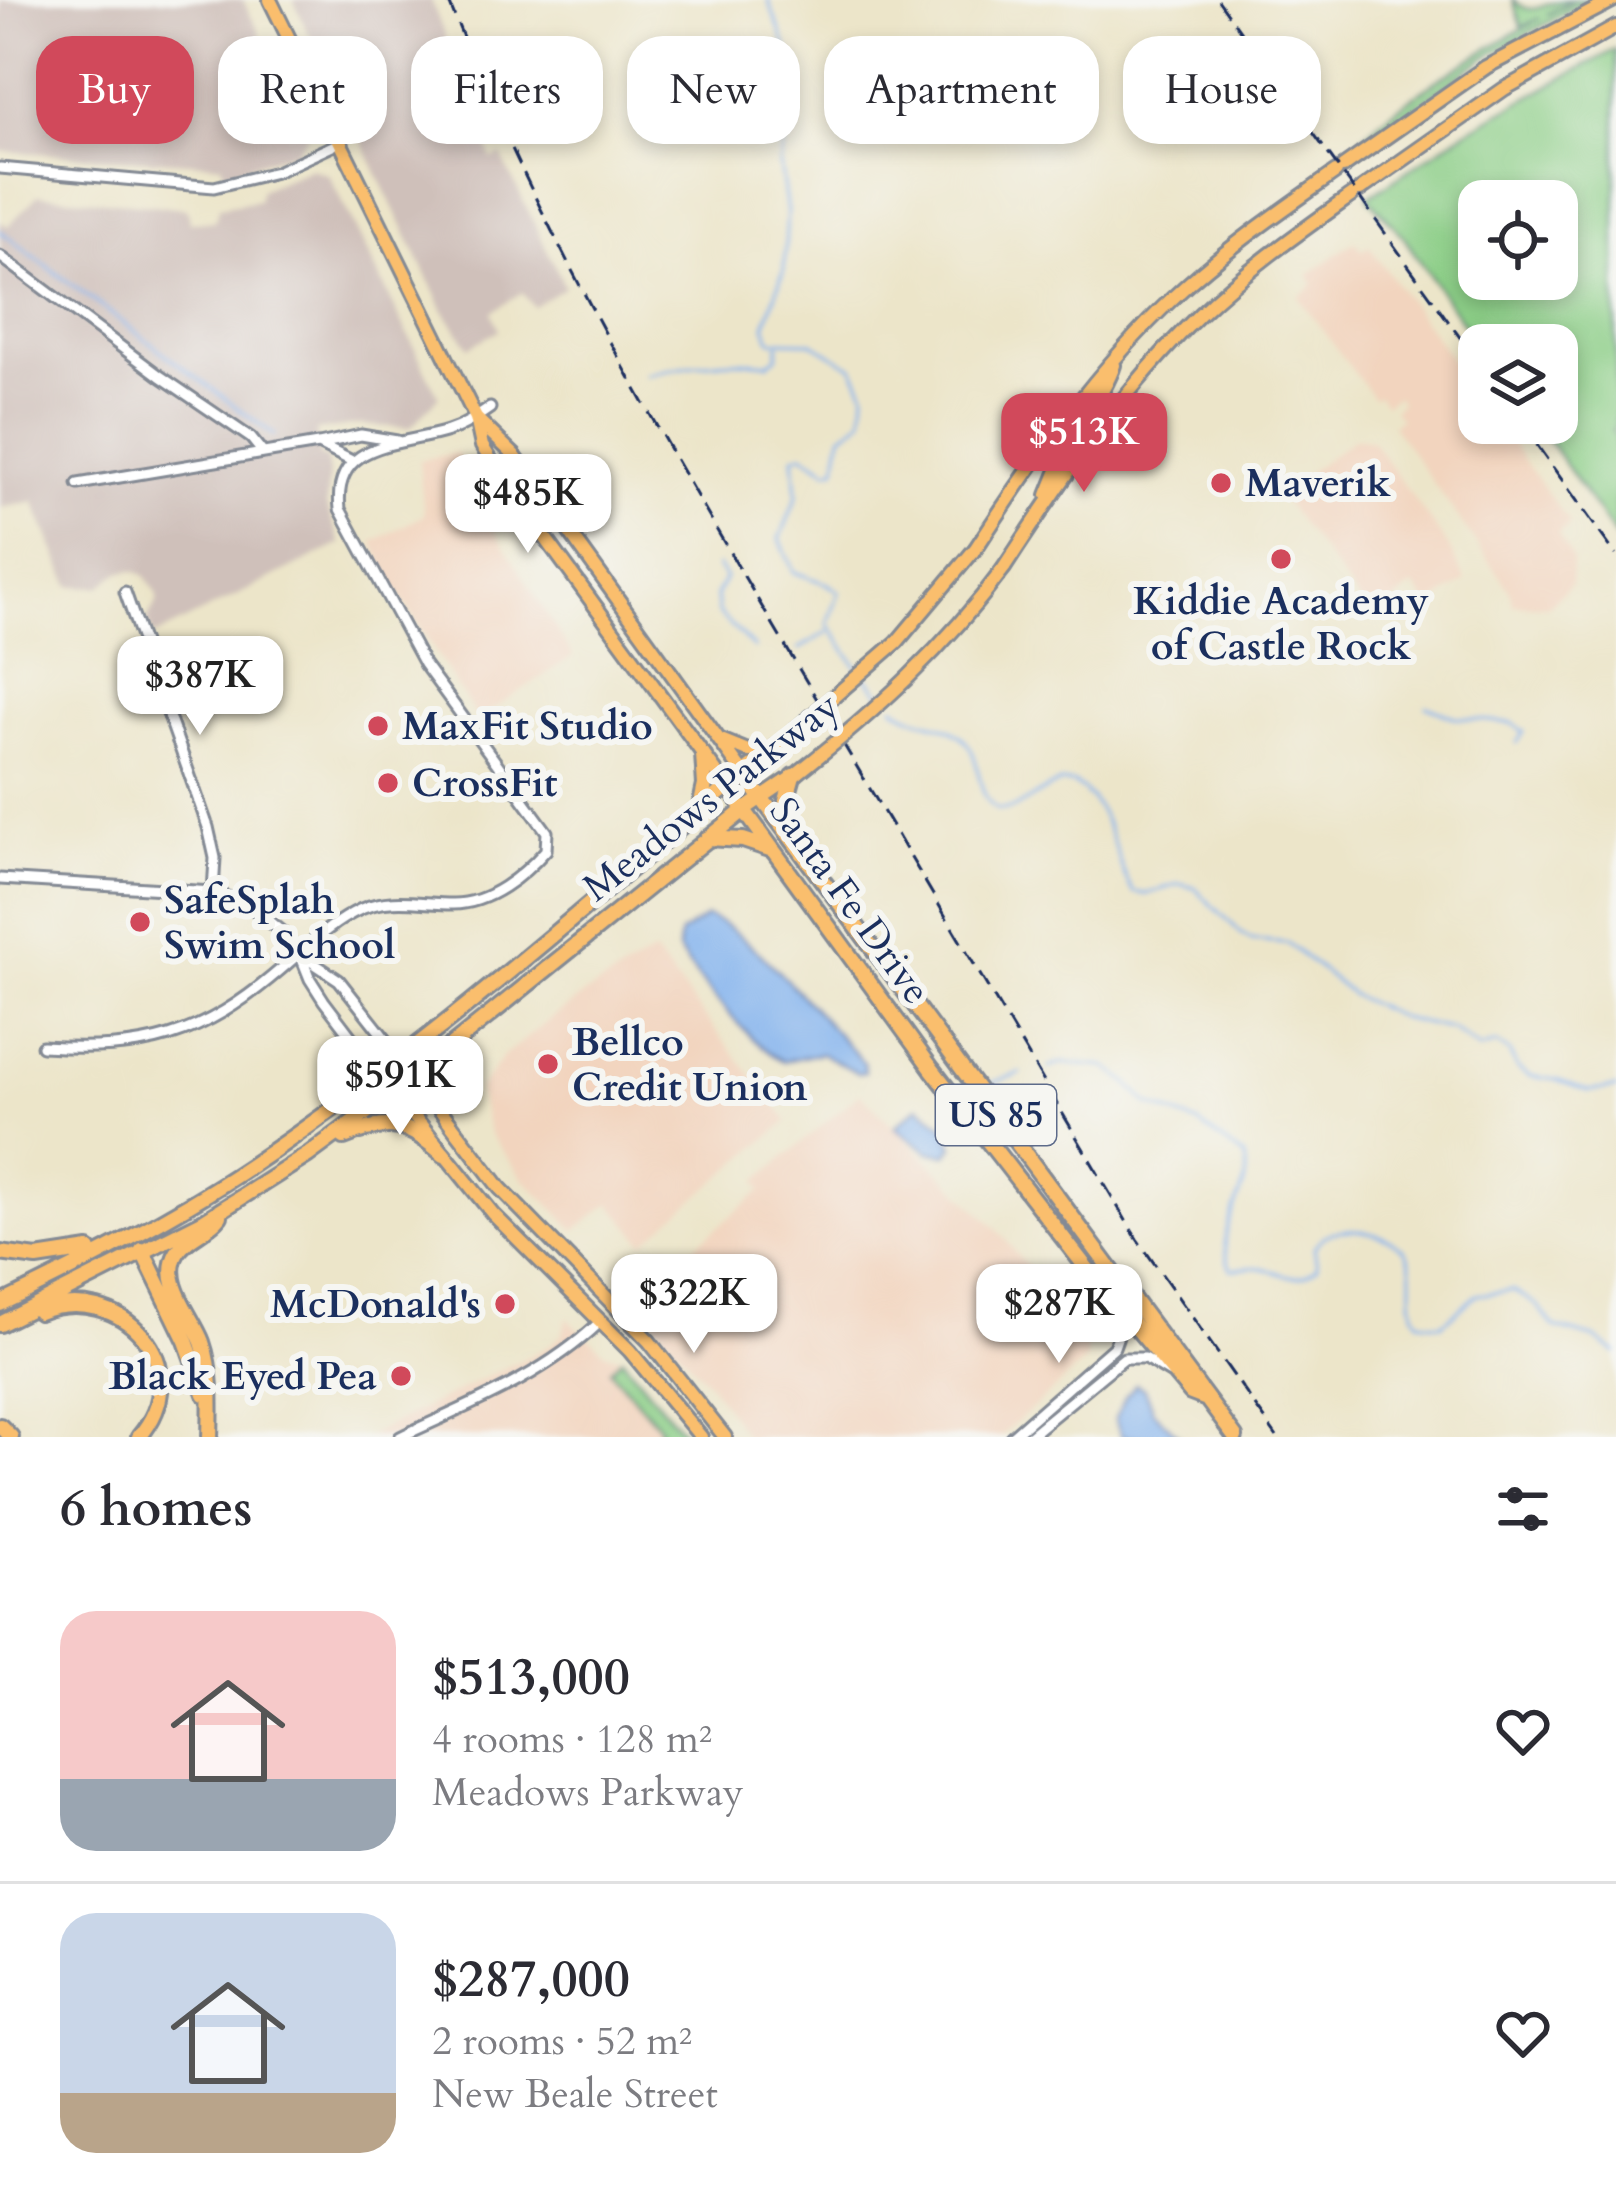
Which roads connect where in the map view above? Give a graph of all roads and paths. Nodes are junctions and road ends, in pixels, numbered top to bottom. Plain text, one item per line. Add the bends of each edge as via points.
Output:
1 (270, 0) edge
2 (1615, 0) edge
3 (1616, 27) edge
4 (287, 36) edge
5 (337, 144) edge
6 (339, 144) edge
7 (0, 168) edge
8 (0, 256) edge
9 (1115, 359) junction
10 (490, 408) dead end
11 (476, 418) junction
12 (1063, 426) junction
13 (402, 442) junction
14 (1091, 442) junction
15 (318, 444) junction
16 (262, 453) junction
17 (352, 461) junction
18 (78, 484) dead end
19 (1048, 502) junction
20 (125, 592) dead end
21 (721, 740) junction
22 (774, 748) junction
23 (703, 754) junction
24 (742, 773) junction
25 (796, 774) junction
26 (727, 787) junction
27 (761, 797) junction
28 (699, 810) junction
29 (744, 810) junction
30 (789, 830) junction
31 (708, 838) junction
32 (774, 851) junction
33 (0, 879) edge
34 (214, 892) junction
35 (300, 953) junction
36 (42, 1046) dead end
37 (399, 1056) junction
38 (378, 1072) junction
39 (413, 1076) junction
40 (394, 1092) junction
41 (317, 1148) junction
42 (444, 1155) junction
43 (226, 1207) junction
44 (111, 1246) junction
45 (144, 1252) junction
46 (0, 1253) edge
47 (1106, 1291) junction
48 (0, 1304) edge
49 (599, 1323) junction
50 (0, 1324) edge
51 (1181, 1381) junction
52 (1204, 1398) junction
53 (209, 1405) junction
54 (0, 1426) edge
55 (11, 1437) edge
56 (139, 1437) edge
57 (210, 1437) edge
58 (400, 1437) edge
59 (701, 1437) edge
60 (724, 1437) edge
61 (1010, 1437) edge
62 (1028, 1437) edge
63 (1235, 1437) edge

1 - 4 main road, Santa Fe Drive
2 - 9 main road, Meadows Parkway via 1486,67 1340,170 1214,262
3 - 14 main road, Meadows Parkway via 1504,89 1256,265 1140,377
5 - 7 street via 276,172 214,187
6 - 11 main road, Santa Fe Drive
8 - 16 street
9 - 12 main road, Meadows Parkway
9 - 14 main road via 1093,410
10 - 11 street
11 - 13 street
11 - 21 main road, Santa Fe Drive via 514,455
11 - 23 main road, Santa Fe Drive via 501,477
12 - 19 main road via 1069,443
12 - 22 main road, Meadows Parkway, bridge via 897,642
13 - 15 street via 362,435
13 - 17 street
14 - 19 main road, Meadows Parkway
15 - 16 street
15 - 17 street
16 - 18 street
17 - 35 street via 340,486 345,522 424,664 549,842 542,856 483,899 374,904
19 - 25 main road, Meadows Parkway, bridge via 957,628
20 - 34 street via 208,827
21 - 22 main road via 748,751
21 - 24 main road, Santa Fe Drive
22 - 24 main road, Meadows Parkway
23 - 26 main road, Santa Fe Drive
23 - 28 highway
24 - 26 highway, Meadows Parkway
24 - 27 highway, Santa Fe Drive / US 85
25 - 27 main road, Meadows Parkway
25 - 30 highway via 785,801
26 - 28 highway, Meadows Parkway
26 - 29 main road, Santa Fe Drive
27 - 29 main road, Meadows Parkway
27 - 30 highway, Santa Fe Drive / US 85
28 - 37 highway, Meadows Parkway
29 - 31 highway, Meadows Parkway
29 - 32 highway, Santa Fe Drive
30 - 52 highway, Santa Fe Drive / US 85
31 - 32 highway
31 - 39 highway, Meadows Parkway
32 - 47 highway, Santa Fe Drive / US 85
33 - 34 street
34 - 35 street via 257,910
35 - 36 street via 232,1009 184,1034 120,1048
35 - 37 street via 339,980
35 - 38 street
37 - 38 highway, Meadows Parkway
37 - 39 main road
38 - 40 main road
38 - 44 highway, Meadows Parkway via 247,1168
39 - 40 highway, Meadows Parkway
39 - 60 main road via 500,1188 649,1341
40 - 41 highway, Meadows Parkway
40 - 42 main road
41 - 42 highway via 397,1126
41 - 43 highway, Meadows Parkway
42 - 49 main road
43 - 45 highway, Meadows Parkway
43 - 53 highway via 212,1228 179,1250 172,1268 203,1345
44 - 45 highway via 133,1243
44 - 46 highway via 46,1258
44 - 48 highway, Meadows Parkway
45 - 50 highway, Meadows Parkway
45 - 53 highway
47 - 51 highway, Santa Fe Drive / US 85
47 - 61 street via 1119,1317 1114,1346
49 - 58 street via 534,1375
49 - 59 main road
50 - 56 highway via 73,1304 123,1318 145,1337 158,1370 156,1407
51 - 52 highway, Santa Fe Drive / US 85
51 - 62 street via 1145,1358 1124,1358
52 - 63 highway, Santa Fe Drive / US 85
53 - 57 highway
54 - 55 highway

